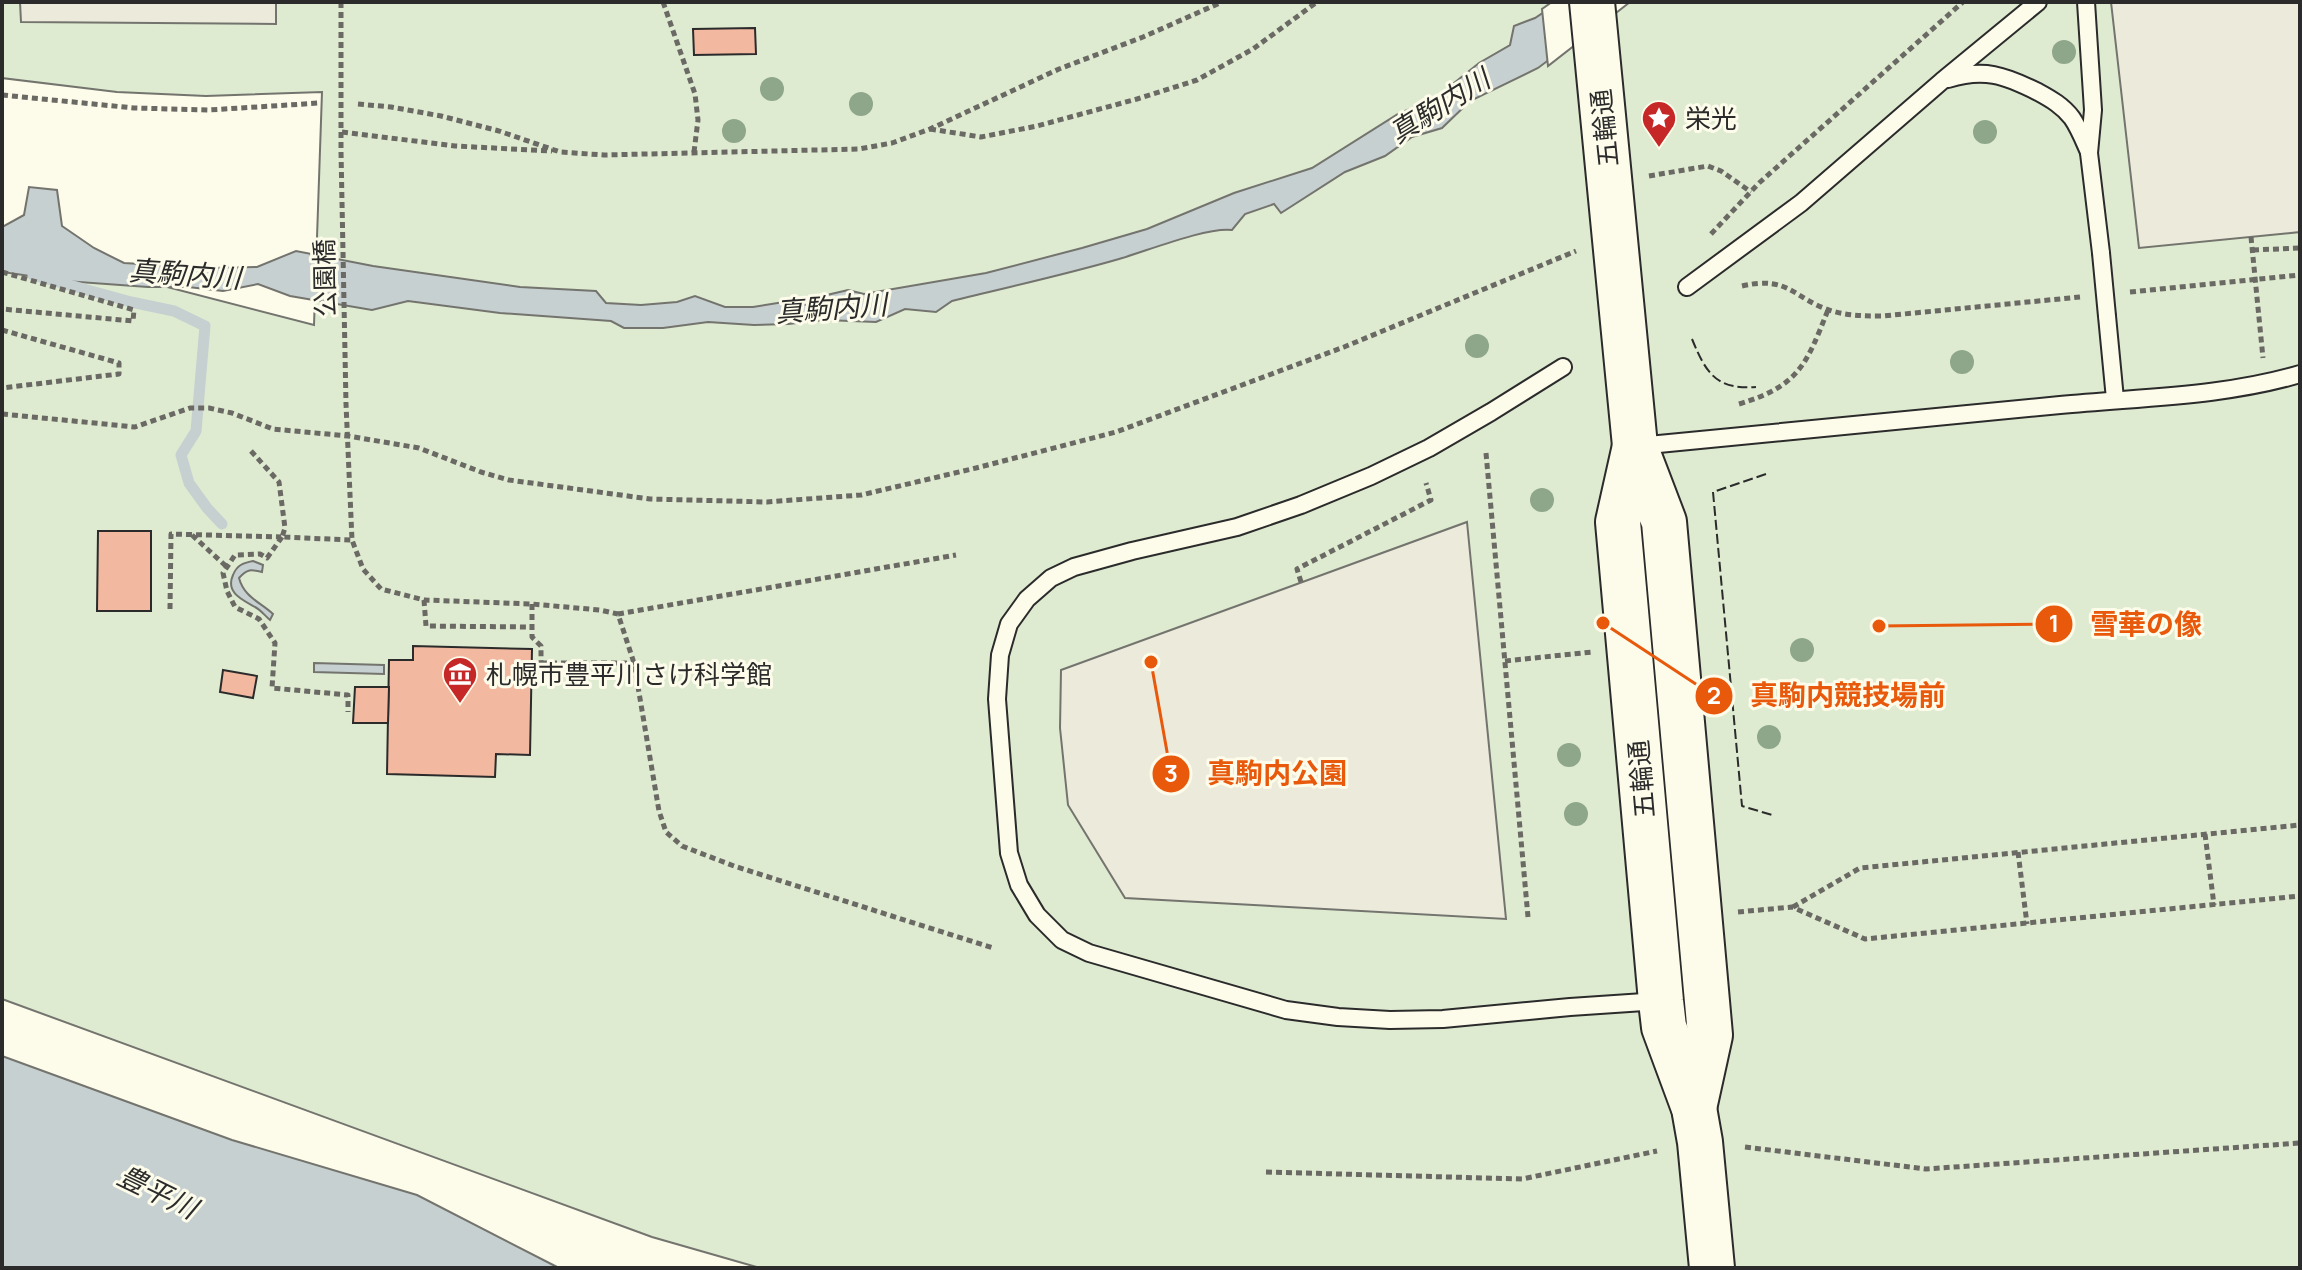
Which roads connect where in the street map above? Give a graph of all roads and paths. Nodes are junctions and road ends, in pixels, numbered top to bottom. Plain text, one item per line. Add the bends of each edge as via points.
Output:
1 (341, 2) edge
2 (663, 2) edge
3 (1222, 2) edge
4 (1317, 2) edge
5 (1592, 2) edge
6 (1963, 2) edge
7 (2038, 2) edge
8 (2086, 2) edge
9 (1942, 81) junction
10 (2, 95) edge
11 (319, 103) dead end
12 (358, 104) dead end
13 (930, 129) junction
14 (342, 132) junction
15 (560, 152) junction
16 (694, 152) junction
17 (2089, 153) junction
18 (1629, 179) junction
19 (1751, 192) junction
20 (2251, 237) dead end
21 (1705, 240) dead end
22 (2300, 248) edge
23 (2253, 250) junction
24 (1576, 251) dead end
25 (2, 272) edge
26 (2300, 275) edge
27 (2255, 280) junction
28 (1742, 286) dead end
29 (1687, 287) dead end
30 (2116, 293) dead end
31 (2085, 296) dead end
32 (2, 309) edge
33 (1828, 310) junction
34 (2, 330) edge
35 (2263, 363) dead end
36 (1563, 367) dead end
37 (2300, 374) edge
38 (2, 388) edge
39 (2115, 399) junction
40 (1739, 404) dead end
41 (2, 414) edge
42 (348, 436) junction
43 (1635, 446) junction
44 (251, 451) dead end
45 (1486, 453) dead end
46 (1426, 483) dead end
47 (192, 534) junction
48 (282, 537) junction
49 (352, 540) junction
50 (956, 555) dead end
51 (227, 567) junction
52 (1301, 582) dead end
53 (424, 600) junction
54 (532, 604) junction
55 (170, 609) dead end
56 (618, 614) junction
57 (532, 627) junction
58 (1581, 653) dead end
59 (1505, 661) junction
60 (531, 663) dead end
61 (541, 663) junction
62 (634, 663) junction
63 (348, 712) dead end
64 (2300, 825) edge
65 (2205, 834) junction
66 (2018, 852) junction
67 (2300, 896) edge
68 (2214, 905) junction
69 (1792, 907) junction
70 (1737, 912) dead end
71 (1528, 917) dead end
72 (2027, 924) junction
73 (993, 948) dead end
74 (1661, 1001) junction
75 (1694, 1108) junction
76 (2300, 1143) edge
77 (1745, 1147) dead end
78 (1657, 1151) dead end
79 (1266, 1172) dead end
80 (1712, 1268) edge

1 - 14 path, 公園橋
2 - 16 path via 695,94
3 - 13 path
4 - 13 path via 1253,49 1197,80 981,137
5 - 18 main road, 五輪通
6 - 19 path
7 - 9 lane
8 - 17 lane via 2093,110
9 - 17 lane via 1967,74 2008,77 2056,102 2073,119
9 - 29 lane via 1801,203
10 - 11 path via 194,110
12 - 15 path via 441,116
13 - 16 path via 859,149
14 - 15 path
14 - 42 path, 公園橋
15 - 16 path
17 - 39 lane, bridge
18 - 19 path via 1708,166
18 - 43 main road, 五輪通
19 - 21 path
20 - 23 path
22 - 23 path
23 - 27 path
24 - 42 path via 1344,347 1116,432 861,495 767,502 650,499 509,480 419,448
25 - 32 path via 134,310 133,321
26 - 27 path
27 - 30 path
27 - 35 path
28 - 33 path via 1785,286
31 - 33 path via 1883,316
33 - 40 path via 1794,377
34 - 38 path via 119,363 119,374
36 - 74 lane via 1429,448 1343,488 1237,527 1074,567 1027,599 1009,624 1000,655 997,699 1009,853 1019,885 1037,915 1062,940 1089,953 1286,1010 1351,1018 1443,1019
37 - 39 lane via 2244,389
39 - 43 lane
41 - 42 path via 135,427 190,408 209,408 273,429
42 - 49 path, 公園橋
43 - 74 main road, 五輪通 via 1618,522
43 - 75 main road, 五輪通 via 1664,522 1710,1035
44 - 48 path via 279,482
45 - 59 path
46 - 52 path via 1431,500 1297,569
47 - 48 path
47 - 51 path
47 - 55 path via 171,534
48 - 49 path
48 - 51 path via 267,558 235,555
49 - 53 path via 363,569 381,589
50 - 56 path
51 - 63 path via 223,573 235,607 259,619 275,643 272,688 348,695
53 - 54 path
53 - 57 path via 426,626
54 - 56 path
54 - 57 path
56 - 62 path
57 - 61 path via 532,637 541,646
58 - 59 path
59 - 71 path
60 - 61 path
61 - 62 path
62 - 73 path via 659,811 666,832 682,846
64 - 65 path
65 - 66 path
65 - 68 path
66 - 69 path via 1860,868
66 - 72 path
67 - 68 path
68 - 72 path
69 - 70 path
69 - 72 path via 1865,939
74 - 75 main road, 五輪通 via 1664,1027
75 - 80 main road, 五輪通
76 - 77 path via 1926,1169
78 - 79 path via 1522,1179

